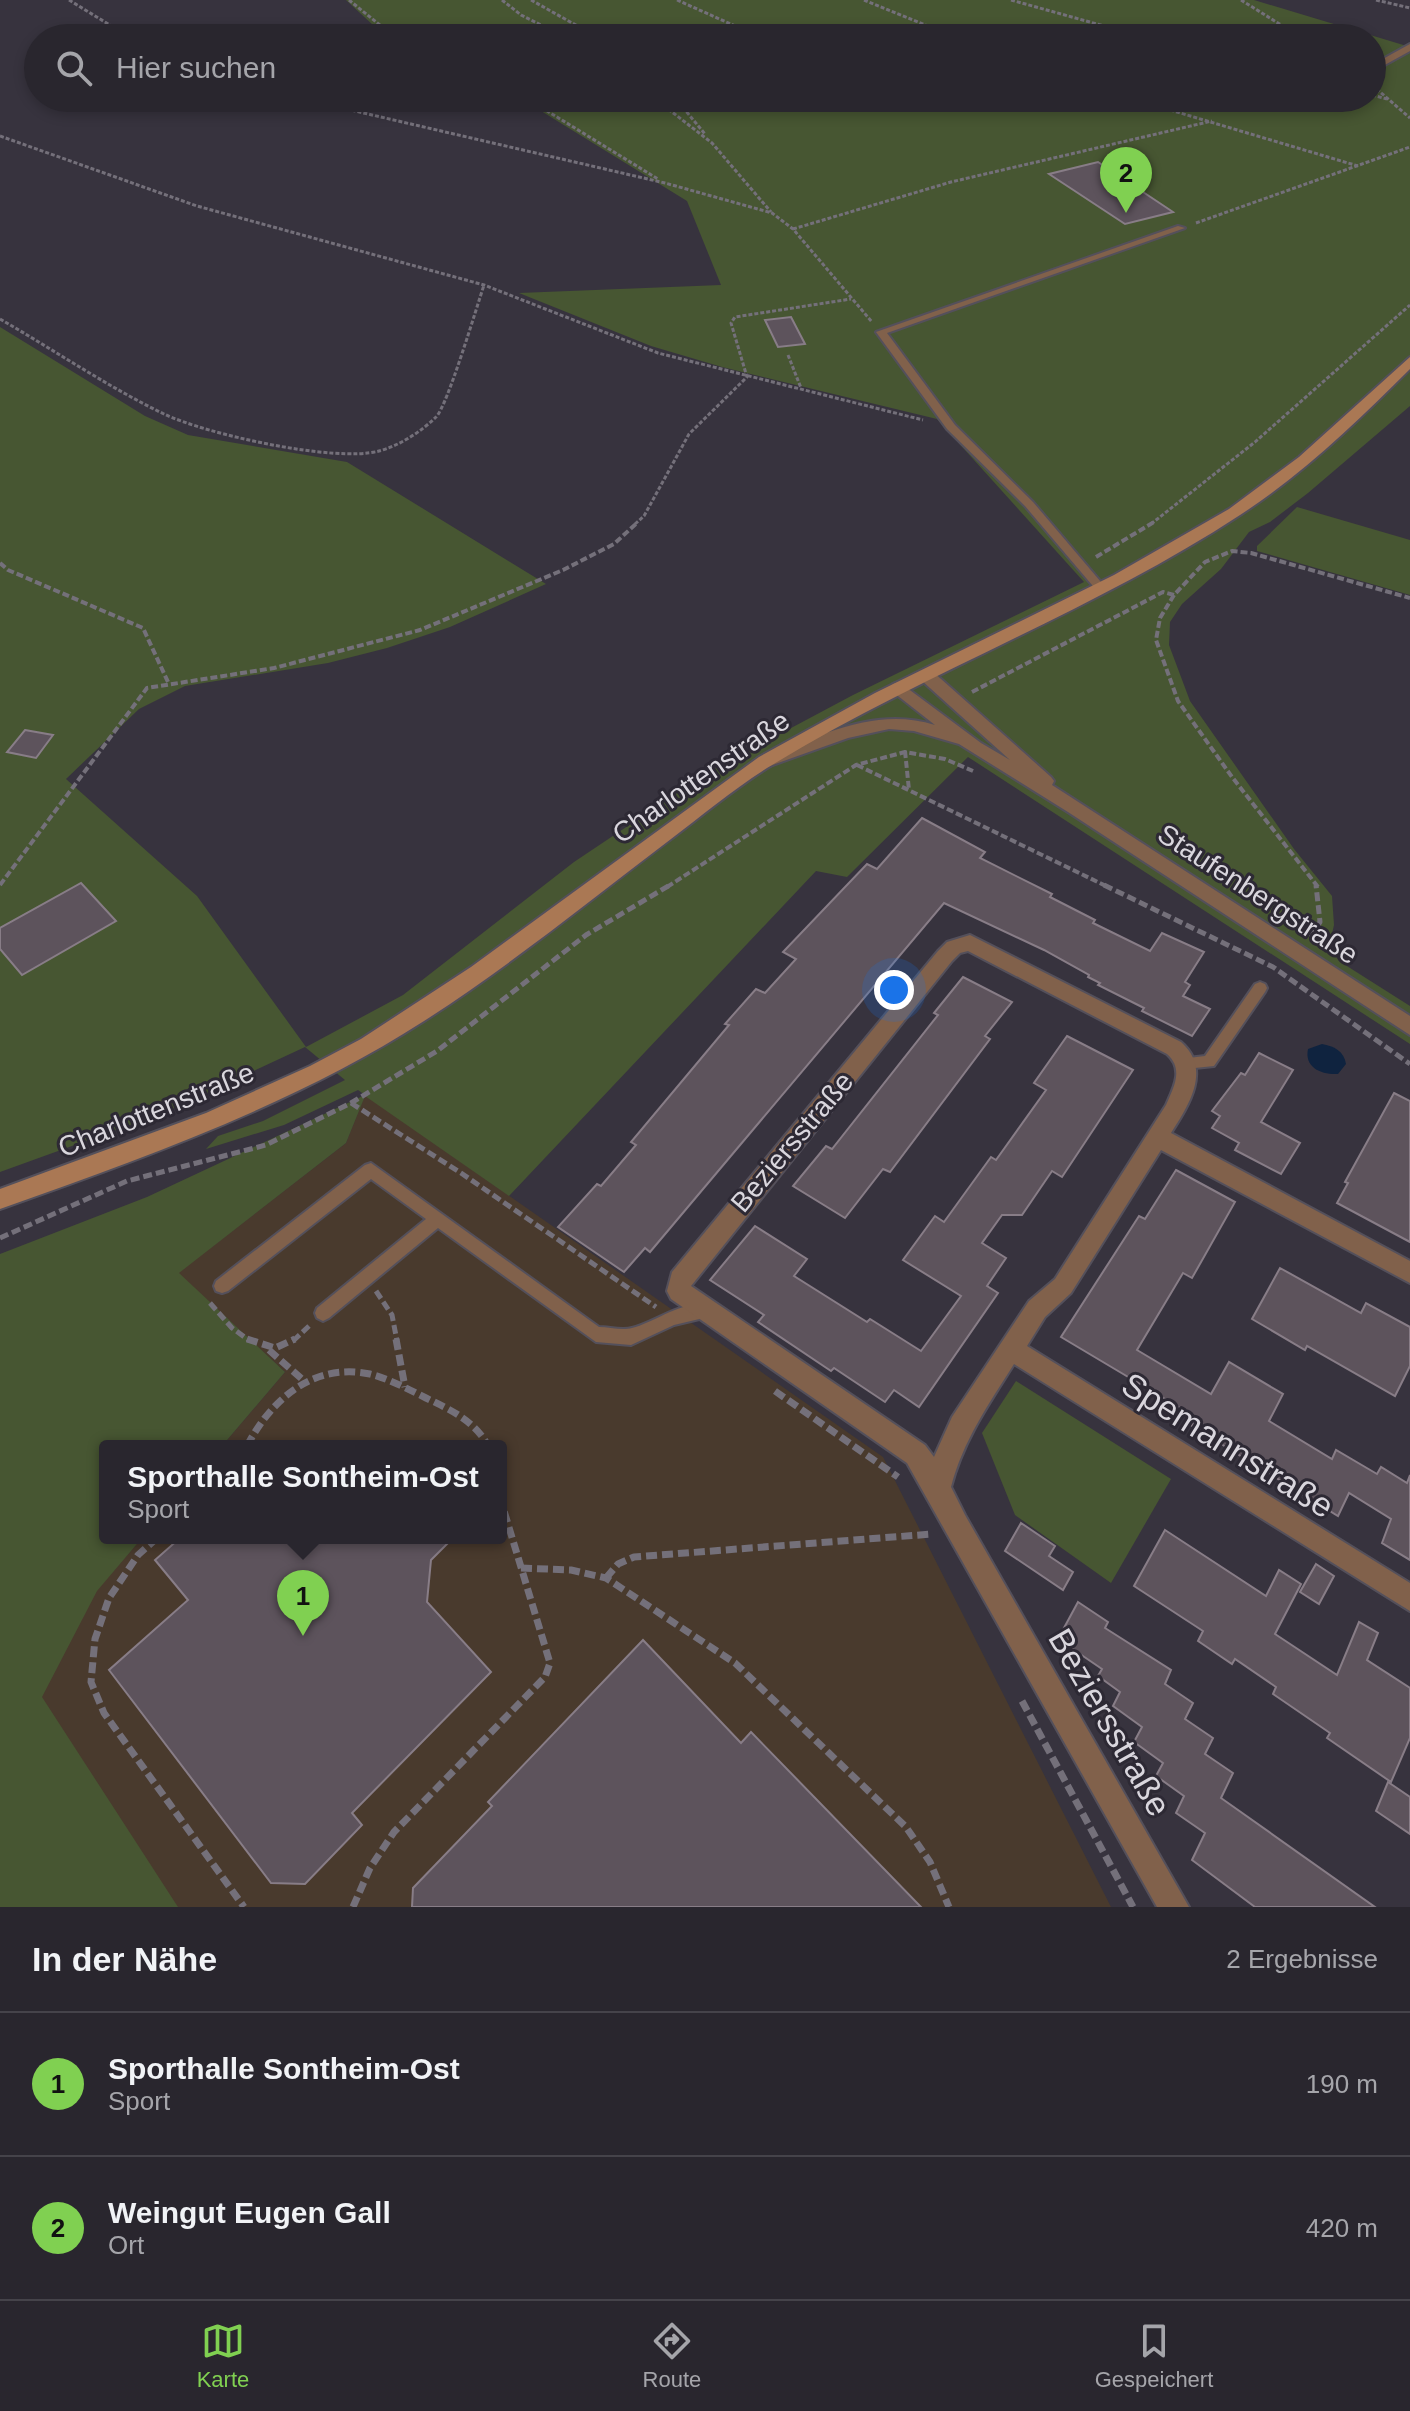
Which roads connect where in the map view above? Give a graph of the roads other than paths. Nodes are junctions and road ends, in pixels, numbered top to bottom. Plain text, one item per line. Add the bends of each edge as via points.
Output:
1 (1410, 47) edge
2 (1386, 61) edge
3 (1181, 228) road end
4 (1410, 361) edge
5 (1102, 590) junction
6 (926, 675) junction
7 (899, 688) junction
8 (975, 747) junction
9 (764, 762) junction
10 (1075, 807) junction
11 (1260, 988) road end
12 (1410, 1027) edge
13 (1185, 1063) junction
14 (1158, 1137) junction
15 (0, 1199) edge
16 (437, 1219) junction
17 (1410, 1273) edge
18 (222, 1286) road end
19 (706, 1311) junction
20 (323, 1313) road end
21 (1011, 1349) junction
22 (938, 1489) junction
23 (1410, 1598) edge
24 (1174, 1907) edge

1 - 2 street
3 - 5 lane via 881,332 951,427 1029,504
4 - 5 main road, Charlottenstraße via 1310,455 1237,511
5 - 6 main road, Charlottenstraße
6 - 7 main road, Charlottenstraße
6 - 10 street, Staufenbergstraße
7 - 8 street, Staufenbergstraße
7 - 9 main road, Charlottenstraße
8 - 9 street, Staufenbergstraße via 934,730 890,723
8 - 10 street, Staufenbergstraße
9 - 15 main road, Charlottenstraße via 440,999 346,1058 177,1137
10 - 12 street, Staufenbergstraße
11 - 13 lane via 1209,1062
13 - 14 street via 1184,1091
13 - 19 street, Beziersstraße via 1174,1048 1154,1036 991,952 970,943 954,947 680,1279 679,1291
14 - 17 street
14 - 21 street via 1063,1286 1037,1309
16 - 18 lane via 371,1170
16 - 19 lane via 596,1334 631,1337 672,1318
16 - 20 lane
19 - 22 street, Beziersstraße via 916,1454
21 - 22 street via 961,1425
21 - 23 street, Spemannstraße
22 - 24 street, Beziersstraße

